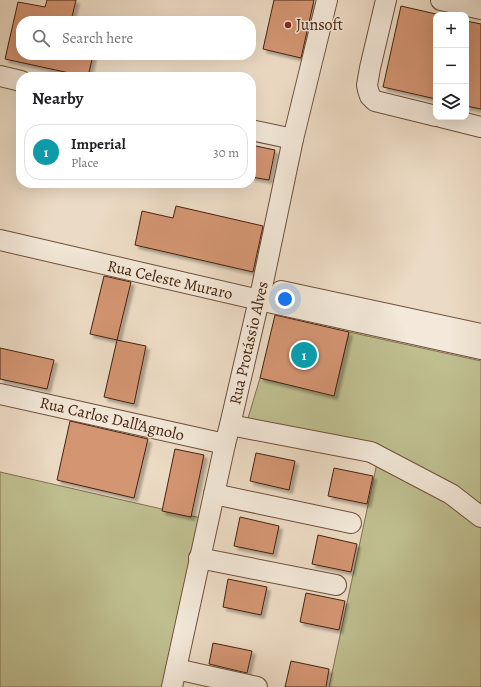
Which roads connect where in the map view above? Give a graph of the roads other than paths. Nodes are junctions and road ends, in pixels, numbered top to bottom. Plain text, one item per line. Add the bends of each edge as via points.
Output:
1 (327, 0) edge
2 (386, 0) edge
3 (441, 0) edge
4 (481, 9) edge
5 (0, 76) edge
6 (16, 80) edge
7 (433, 115) edge
8 (453, 120) edge
9 (481, 127) edge
10 (256, 131) edge
11 (293, 139) junction
12 (0, 227) edge
13 (0, 240) edge
14 (50, 245) junction
15 (260, 294) junction
16 (481, 334) edge
17 (481, 350) edge
18 (0, 394) edge
19 (230, 425) junction
20 (225, 444) junction
21 (214, 494) junction
22 (481, 517) edge
23 (351, 523) dead end
24 (199, 558) junction
25 (336, 585) dead end
26 (174, 678) edge
27 (257, 687) edge

1 - 11 street, Rua Protássio Alves
2 - 7 street via 370,68 370,96 375,100
3 - 4 street
5 - 6 street
8 - 9 street
10 - 11 street
11 - 15 street, Rua Protássio Alves
12 - 14 street, Rua Celeste Muraro
13 - 14 street, Rua Celeste Muraro
14 - 15 street, Rua Celeste Muraro
15 - 16 street, Rua Celeste Muraro
15 - 17 street, Rua Celeste Muraro
15 - 19 street, Rua Protássio Alves
18 - 20 street, Rua Carlos Dall'Agnolo
19 - 20 street, Rua Protássio Alves
19 - 22 street via 371,452 451,494
20 - 21 street, Rua Protássio Alves
21 - 23 street
21 - 24 street, Rua Protássio Alves
24 - 25 street
24 - 26 street, Rua Protássio Alves
26 - 27 street

